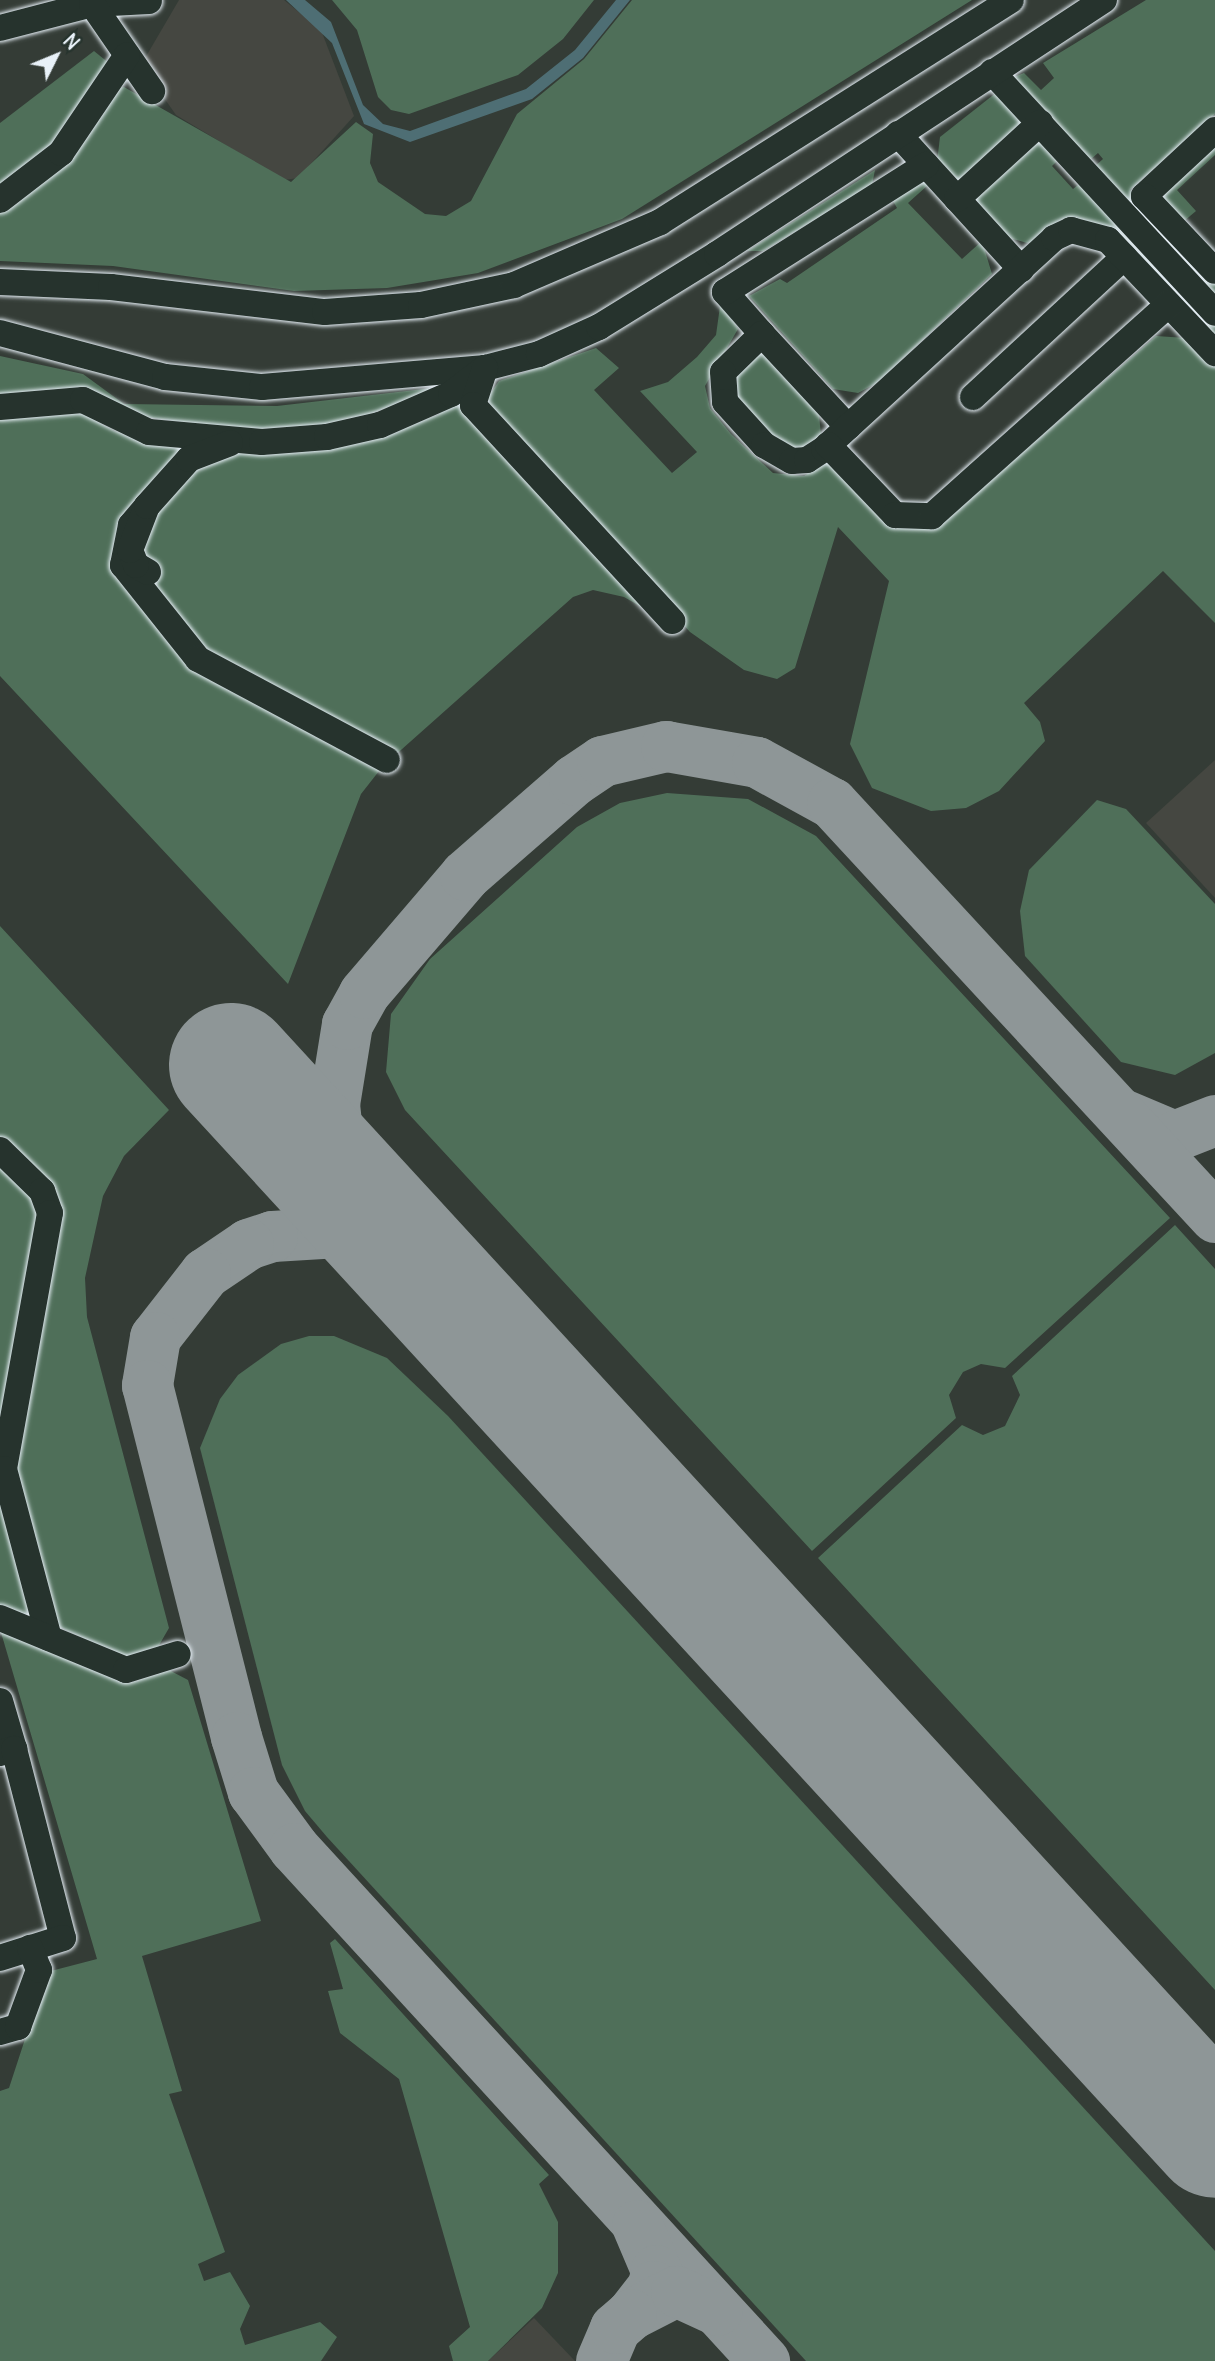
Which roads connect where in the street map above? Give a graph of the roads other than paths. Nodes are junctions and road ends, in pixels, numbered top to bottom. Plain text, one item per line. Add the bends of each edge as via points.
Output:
1 (1011, 0) edge
2 (1104, 0) edge
3 (149, 1) edge
4 (92, 4) junction
5 (0, 28) edge
6 (127, 55) junction
7 (992, 72) junction
8 (152, 91) dead end
9 (1040, 123) junction
10 (1215, 131) edge
11 (898, 135) junction
12 (926, 165) junction
13 (957, 199) junction
14 (0, 200) edge
15 (1124, 257) junction
16 (1021, 269) junction
17 (1215, 271) edge
18 (0, 282) edge
19 (1168, 304) junction
20 (1215, 313) edge
21 (0, 333) edge
22 (762, 334) junction
23 (1215, 353) edge
24 (485, 368) junction
25 (973, 397) dead end
26 (0, 407) edge
27 (848, 427) junction
28 (242, 440) junction
29 (828, 445) junction
30 (147, 506) junction
31 (148, 572) dead end
32 (672, 621) dead end
33 (387, 760) dead end
34 (0, 1150) edge
35 (0, 1618) edge
36 (49, 1638) junction
37 (178, 1654) dead end
38 (0, 1701) edge
39 (7, 1751) edge
40 (30, 1948) junction
41 (0, 1958) edge
42 (0, 2032) edge

1 - 18 street via 660,222 514,285 421,305 325,312 111,287
2 - 7 street
3 - 4 street
4 - 5 street
4 - 6 street
6 - 8 street
6 - 14 street via 61,153
7 - 9 street
7 - 11 street
9 - 13 street
9 - 20 street
10 - 17 street via 1144,196
11 - 12 street
11 - 24 street via 599,327
12 - 13 street
12 - 22 street via 725,292
13 - 16 street
15 - 16 street via 1108,240 1082,229 1054,238
15 - 19 street
15 - 25 street
16 - 27 street
19 - 23 street
19 - 29 street via 932,516 895,515
21 - 24 street via 198,383 262,387
22 - 27 street
22 - 29 street via 723,372 725,401 777,455 807,460
24 - 28 street via 451,394 380,425 327,437
24 - 32 street via 473,405
26 - 28 street via 83,400 149,432
27 - 29 street
28 - 30 street via 189,459
30 - 31 street via 130,550 136,565
30 - 33 street via 131,525 123,565 198,659
34 - 36 street via 42,1191 50,1213 4,1468
35 - 36 street
36 - 37 street via 126,1670
38 - 39 street
39 - 40 street via 63,1938
40 - 41 street
40 - 42 street via 39,1970 27,2004 18,2026

